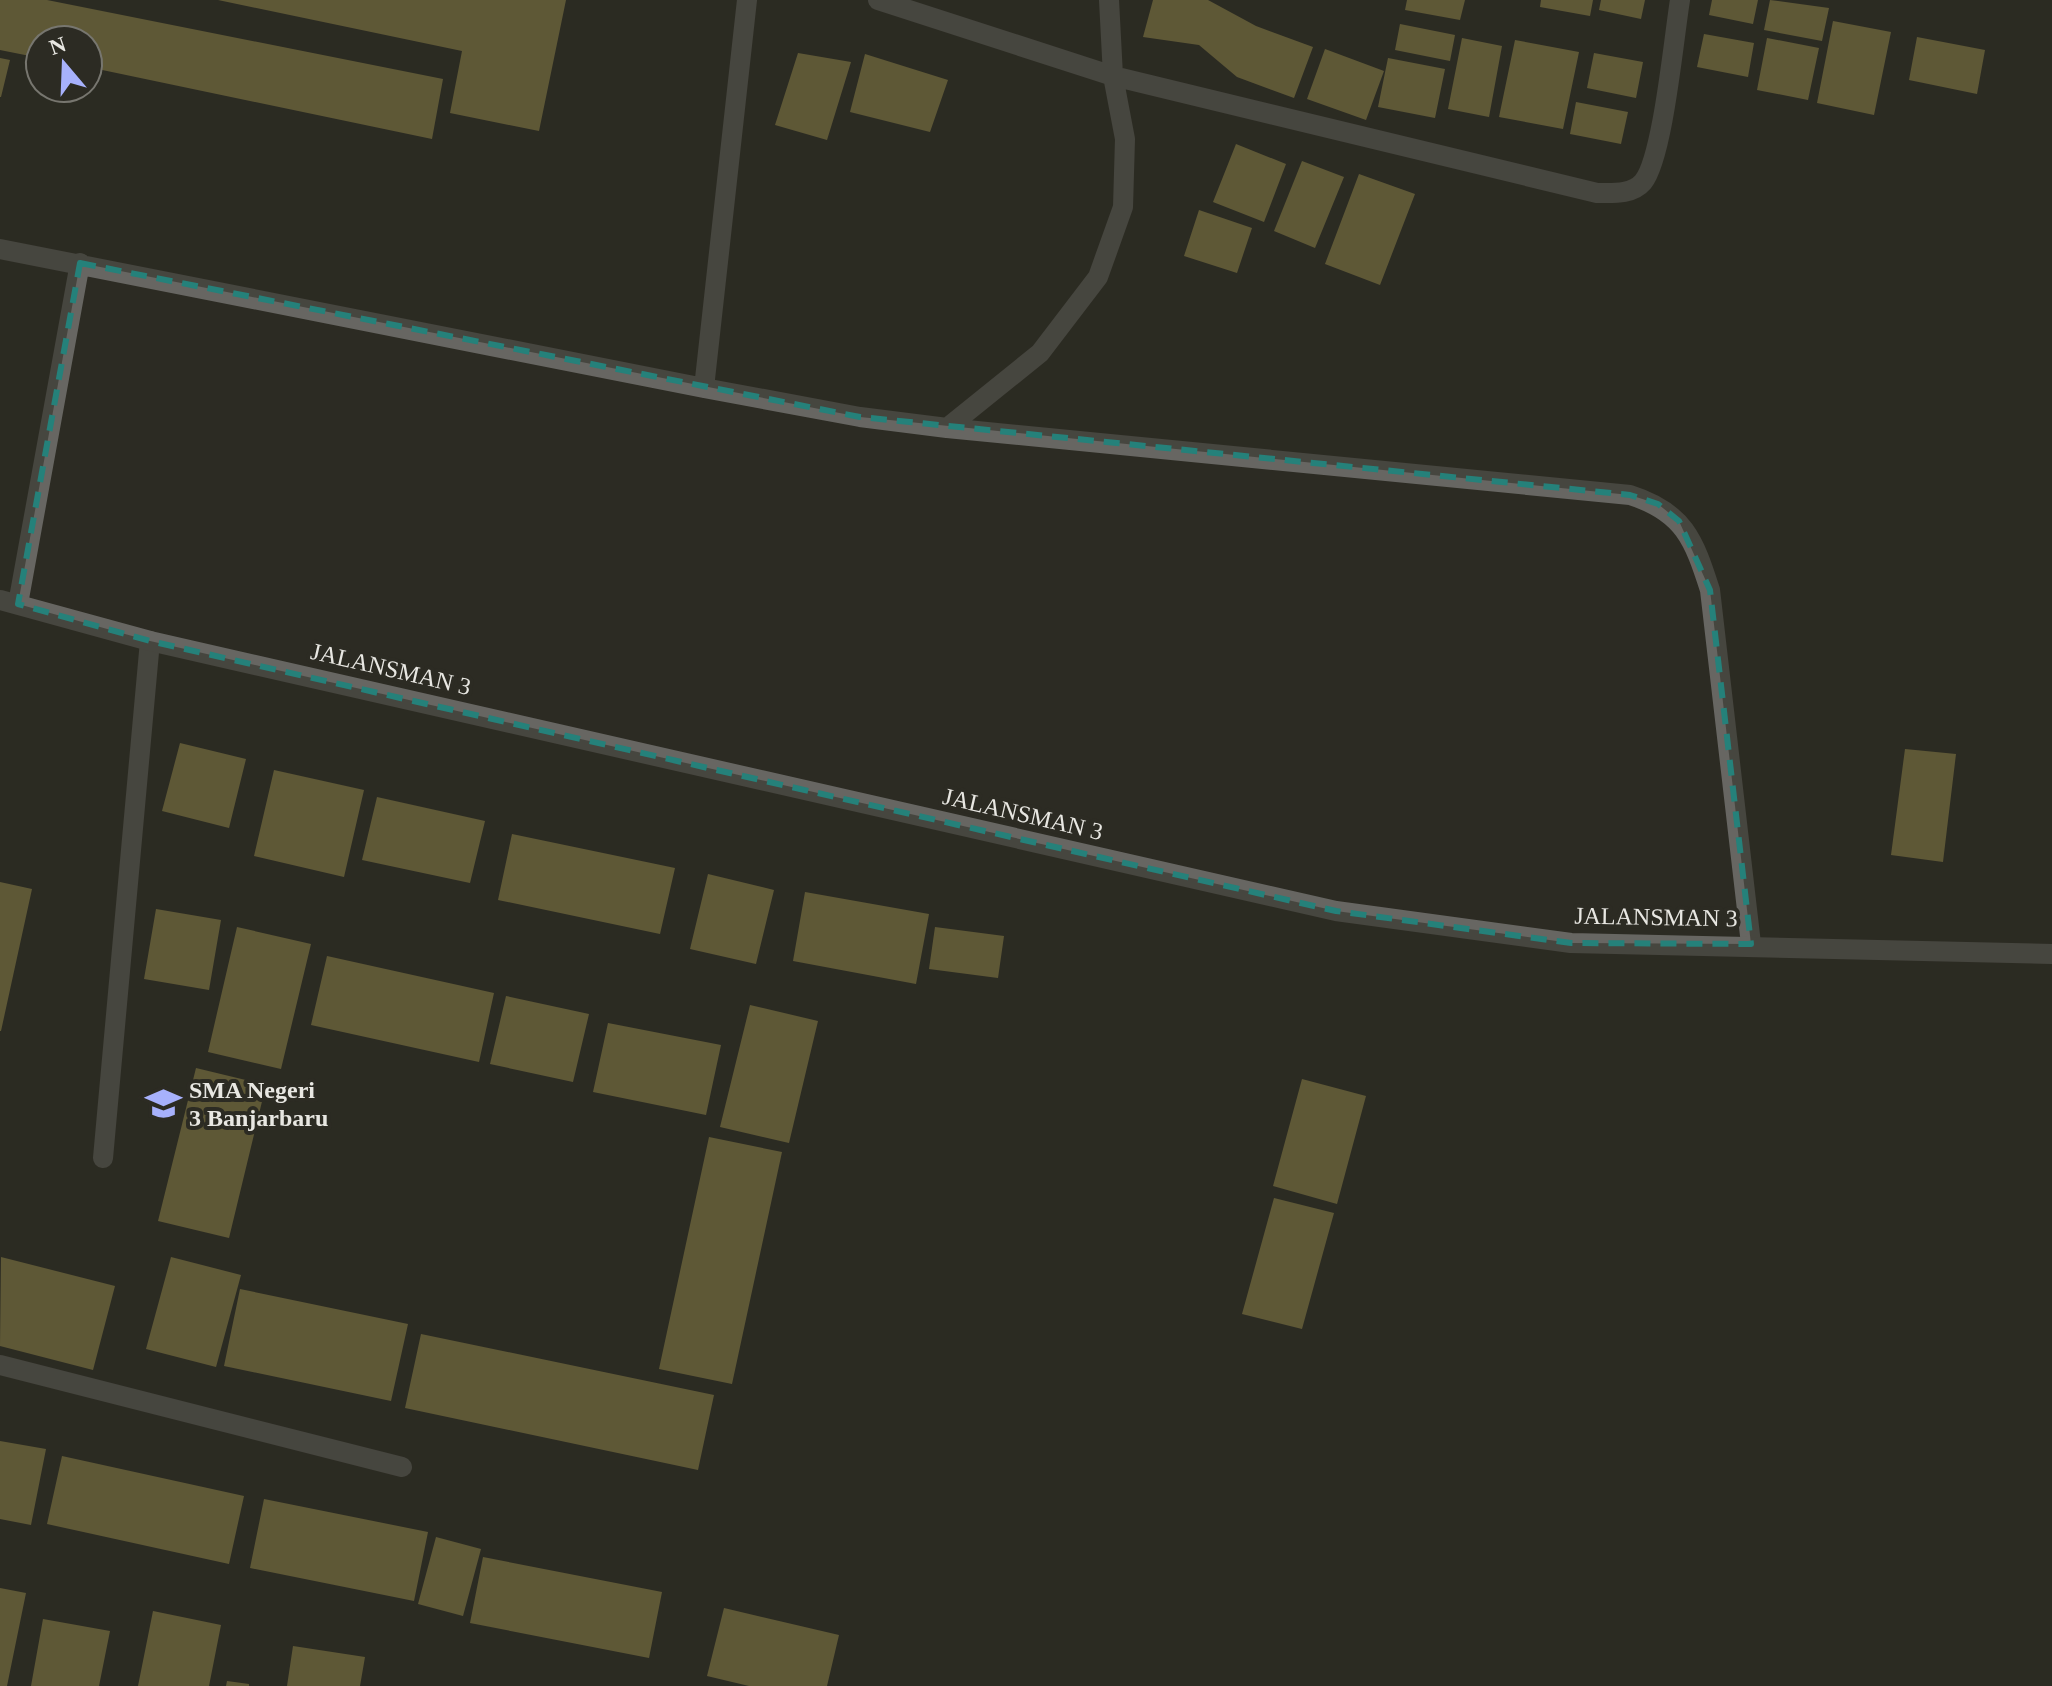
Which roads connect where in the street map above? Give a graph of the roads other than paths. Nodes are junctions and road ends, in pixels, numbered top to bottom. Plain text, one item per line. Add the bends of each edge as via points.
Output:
1 (747, 0) edge
2 (878, 0) edge
3 (1109, 0) edge
4 (1680, 0) edge
5 (1113, 76) junction
6 (0, 249) edge
7 (80, 263) junction
8 (704, 388) junction
9 (947, 428) junction
10 (9, 602) edge
11 (150, 641) junction
12 (1751, 944) junction
13 (2052, 954) edge
14 (103, 1158) dead end
15 (0, 1365) edge
16 (402, 1467) dead end

1 - 8 street
2 - 5 street
3 - 5 street
4 - 5 street via 1654,156 1643,182 1624,193 1597,193
5 - 9 street via 1125,139 1123,207 1098,277 1040,353
6 - 7 street
7 - 8 street
7 - 10 street
8 - 9 street
9 - 12 street via 1630,495 1658,504 1679,521 1696,548 1710,590
10 - 11 street, JALANSMAN 3
11 - 12 street, JALANSMAN 3 via 1336,911 1571,943
11 - 14 street
12 - 13 street, JALANSMAN 3
15 - 16 street

